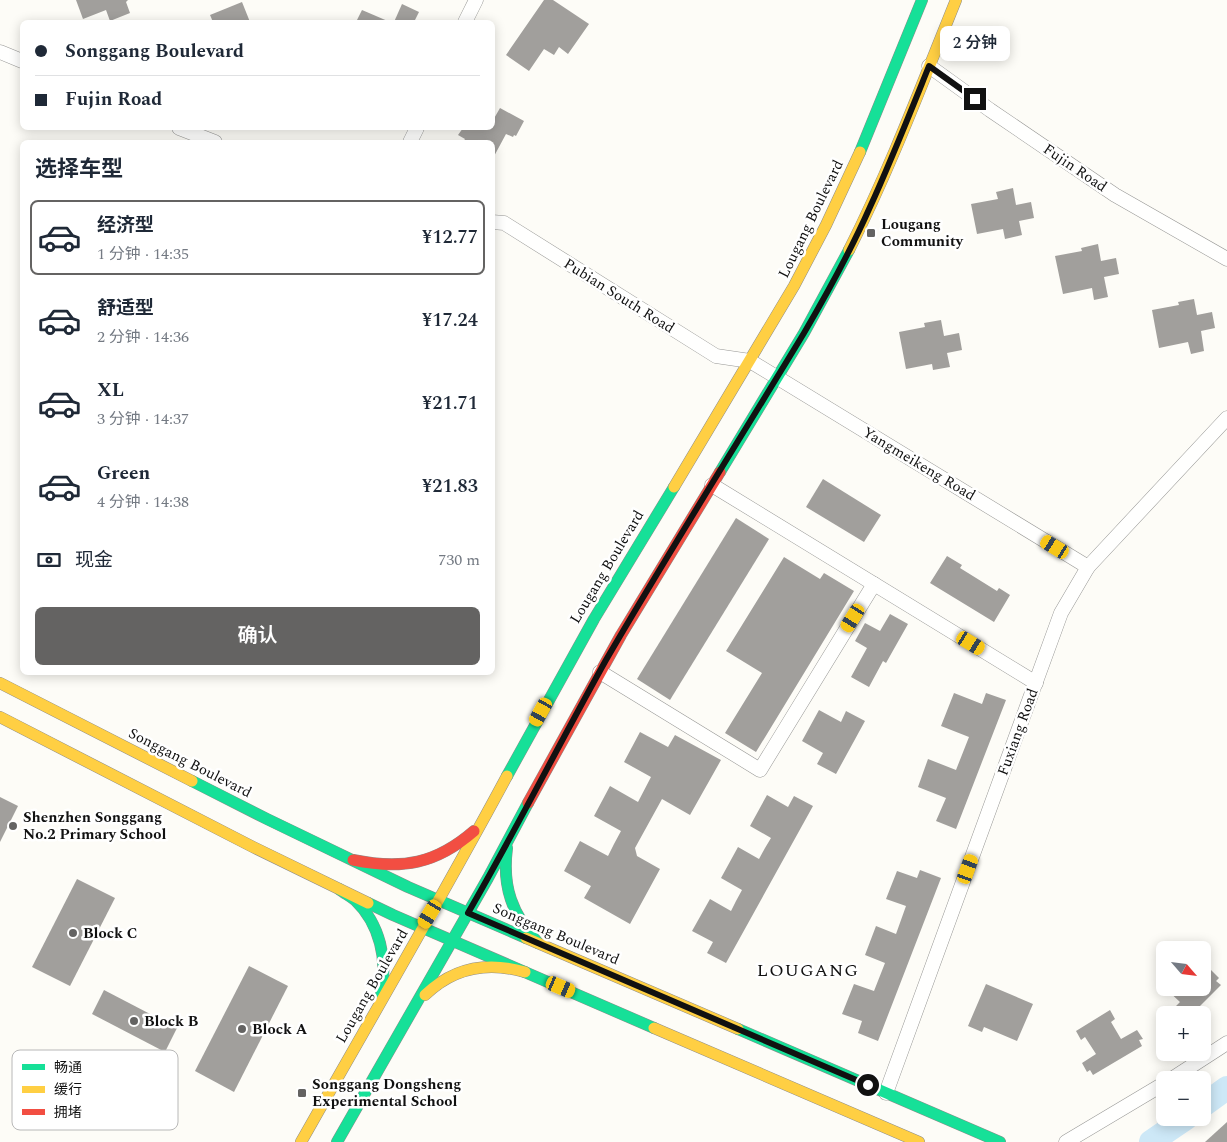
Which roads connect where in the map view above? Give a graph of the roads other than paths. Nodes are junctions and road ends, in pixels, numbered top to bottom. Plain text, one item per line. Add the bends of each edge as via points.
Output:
1 (476, 0) edge
2 (922, 0) edge
3 (956, 0) edge
4 (466, 20) edge
5 (0, 52) edge
6 (20, 60) edge
7 (929, 66) junction
8 (184, 130) edge
9 (210, 140) edge
10 (495, 222) edge
11 (1227, 259) edge
12 (750, 360) junction
13 (777, 377) junction
14 (1227, 418) edge
15 (712, 485) junction
16 (1088, 567) junction
17 (874, 584) junction
18 (600, 672) junction
19 (0, 683) edge
20 (1036, 683) junction
21 (0, 718) edge
22 (481, 823) junction
23 (508, 840) junction
24 (353, 860) junction
25 (340, 889) junction
26 (438, 900) junction
27 (468, 913) junction
28 (422, 928) junction
29 (452, 940) junction
30 (538, 943) junction
31 (525, 972) junction
32 (376, 1009) junction
33 (404, 1023) junction
34 (1227, 1043) edge
35 (1184, 1071) edge
36 (1156, 1088) edge
37 (886, 1093) junction
38 (301, 1142) edge
39 (337, 1142) edge
40 (919, 1142) edge
41 (1000, 1142) edge
42 (1066, 1142) edge

1 - 4 street
2 - 12 main road, Lougang Boulevard via 837,204
3 - 7 main road
5 - 6 street
7 - 11 street, Fujin Road via 1115,195
7 - 13 main road via 861,226
8 - 9 street
10 - 12 street, Pubian South Road via 504,224 716,356
12 - 13 street, Yangmeikeng Road
12 - 22 main road, Lougang Boulevard via 594,619
13 - 15 main road
13 - 16 street, Yangmeikeng Road
14 - 16 street, Fuxiang Road
15 - 17 street
15 - 18 main road
16 - 20 street, Fuxiang Road via 1061,613
17 - 18 street via 760,770
17 - 20 street
18 - 23 main road
19 - 24 main road, Songgang Boulevard
20 - 37 street, Fuxiang Road
21 - 25 main road
22 - 24 main road via 460,843 422,861 394,866
22 - 26 main road, Lougang Boulevard
23 - 27 main road
23 - 30 main road via 505,868 509,896 520,921
24 - 26 main road, Songgang Boulevard
25 - 28 main road
25 - 32 main road via 371,921 380,942 384,965
26 - 27 main road, Songgang Boulevard
26 - 28 main road, Lougang Boulevard
27 - 29 main road
27 - 30 main road, Songgang Boulevard
28 - 29 main road
28 - 32 main road, Lougang Boulevard
29 - 31 main road
29 - 33 main road
30 - 37 main road, Songgang Boulevard
31 - 33 main road via 484,966 445,978 415,1005
31 - 40 main road
32 - 38 main road, Lougang Boulevard
33 - 39 main road
34 - 35 street
36 - 42 street
37 - 41 main road, Songgang Boulevard

